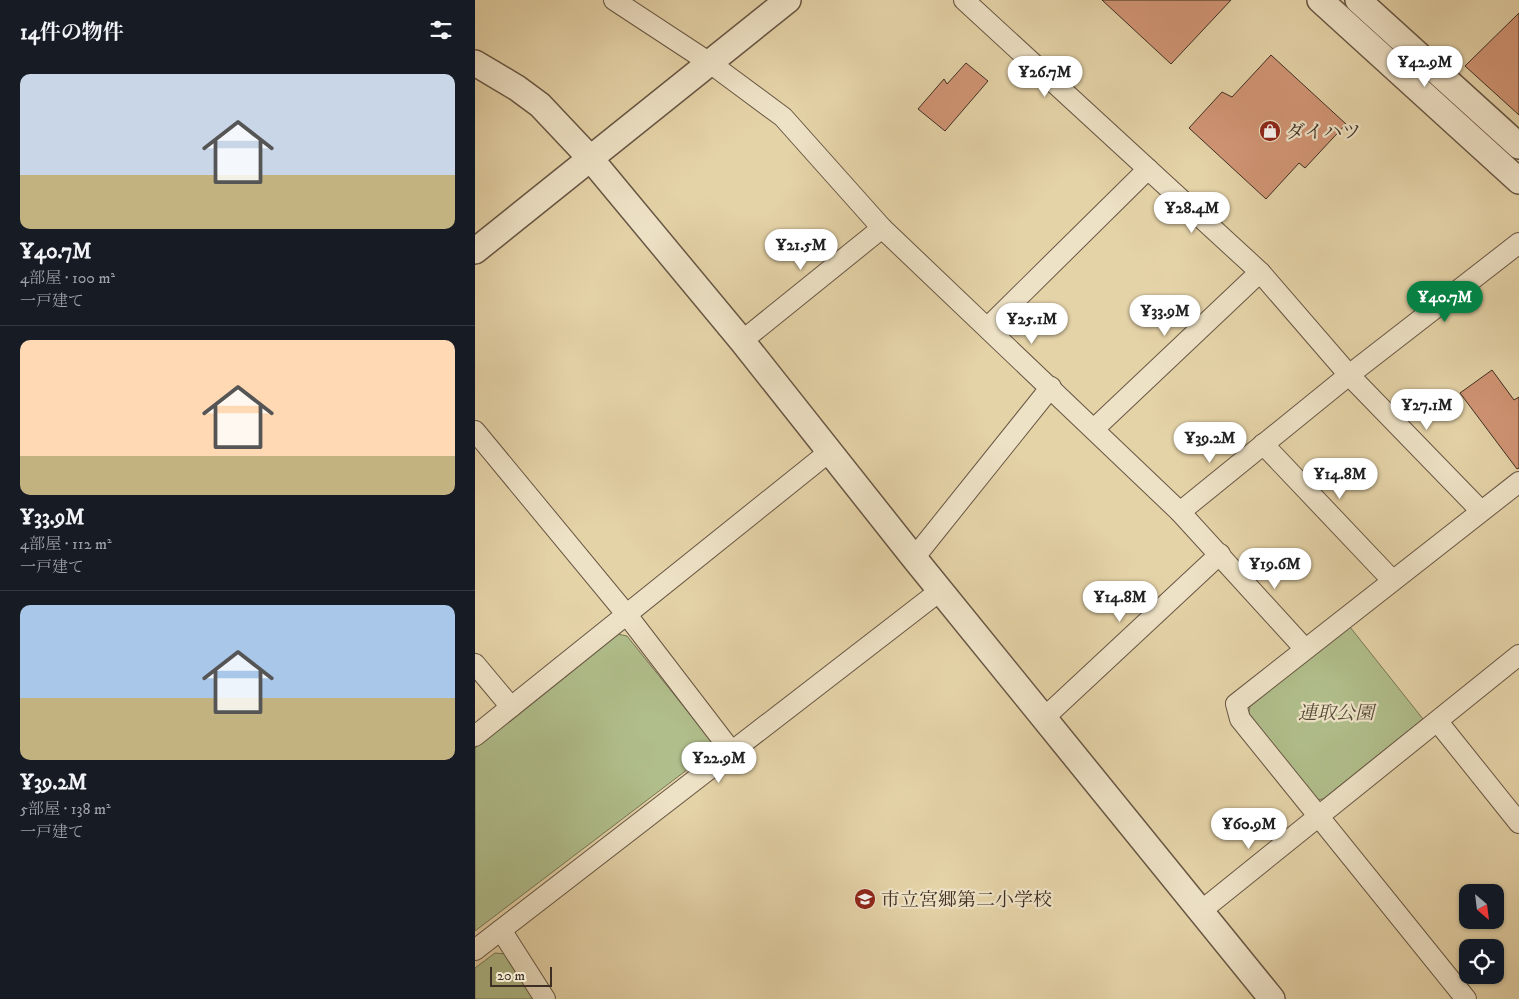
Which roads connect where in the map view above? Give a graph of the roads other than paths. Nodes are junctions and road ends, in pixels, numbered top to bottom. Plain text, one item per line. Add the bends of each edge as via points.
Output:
1 (614, 0) edge
2 (788, 0) edge
3 (965, 0) edge
4 (1320, 0) edge
5 (1358, 0) edge
6 (475, 63) edge
7 (710, 63) junction
8 (1519, 146) edge
9 (590, 158) junction
10 (1148, 169) junction
11 (1519, 181) edge
12 (882, 228) junction
13 (1519, 243) edge
14 (475, 251) edge
15 (1260, 272) junction
16 (988, 327) junction
17 (742, 342) junction
18 (1349, 374) junction
19 (1051, 387) junction
20 (1093, 429) junction
21 (477, 437) edge
22 (1263, 444) junction
23 (829, 452) junction
24 (1519, 482) edge
25 (1481, 511) junction
26 (1180, 512) junction
27 (1219, 554) junction
28 (913, 558) junction
29 (1392, 580) junction
30 (941, 590) junction
31 (627, 615) junction
32 (1305, 649) junction
33 (1519, 655) edge
34 (475, 664) edge
35 (511, 708) junction
36 (1044, 718) junction
37 (1438, 722) junction
38 (475, 736) edge
39 (733, 752) junction
40 (1318, 817) junction
41 (1517, 817) edge
42 (1201, 911) junction
43 (501, 930) junction
44 (475, 950) edge
45 (545, 999) edge
46 (1272, 999) edge
47 (1466, 999) edge

1 - 7 street
2 - 7 street
3 - 10 street
4 - 11 street
5 - 8 street
6 - 9 street via 540,105
7 - 9 street
7 - 12 street via 783,117
9 - 14 street
9 - 17 street
10 - 15 street
10 - 16 street
12 - 16 street
12 - 17 street
13 - 18 street
15 - 18 street
15 - 20 street
16 - 19 street
17 - 23 street
18 - 22 street
18 - 25 street
19 - 20 street
19 - 28 street
20 - 26 street
21 - 31 street
22 - 26 street
22 - 29 street
23 - 28 street
23 - 31 street
24 - 25 street
25 - 29 street
26 - 27 street
27 - 32 street
27 - 36 street
28 - 30 street
29 - 32 street
30 - 36 street
30 - 39 street
31 - 35 street
31 - 39 street
32 - 40 street via 1236,704 1240,719
33 - 37 street
34 - 35 street
35 - 38 street
36 - 42 street
37 - 40 street
37 - 41 street
39 - 43 street
40 - 42 street
40 - 47 street
42 - 46 street
43 - 44 street
43 - 45 street

